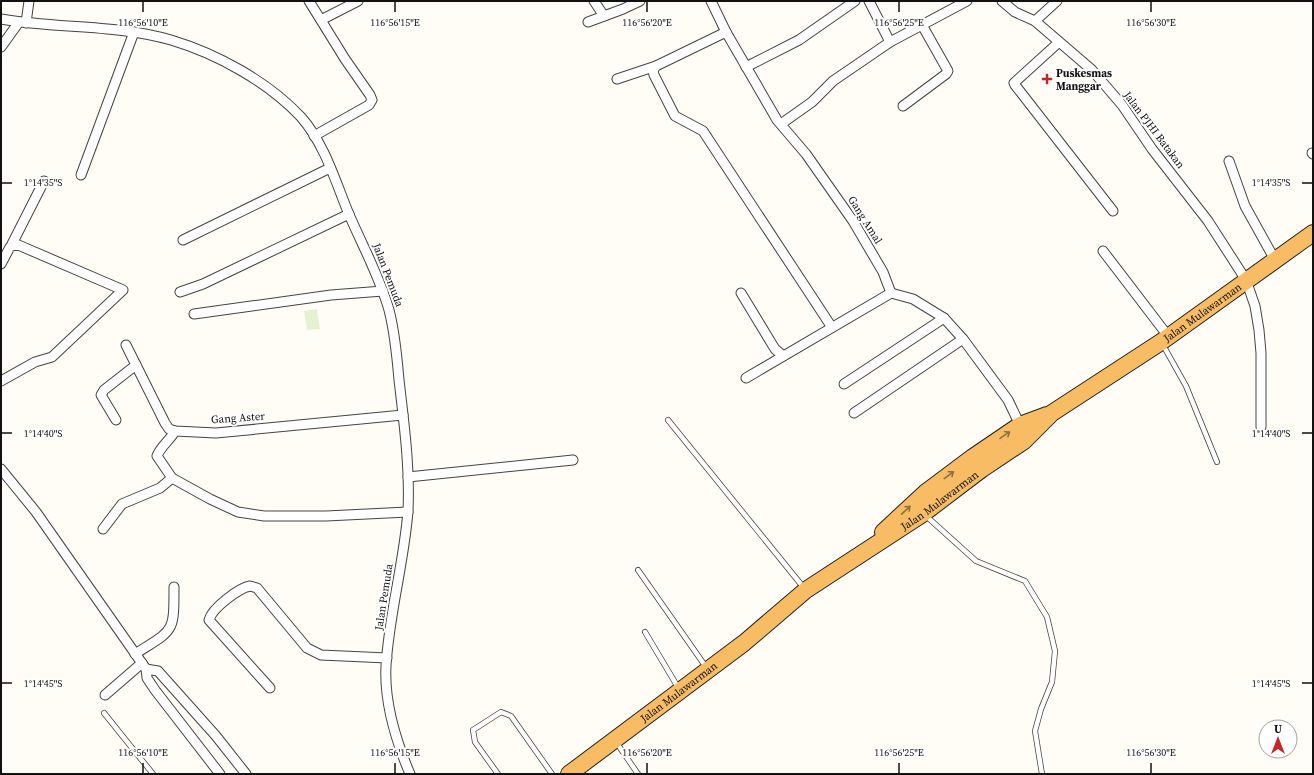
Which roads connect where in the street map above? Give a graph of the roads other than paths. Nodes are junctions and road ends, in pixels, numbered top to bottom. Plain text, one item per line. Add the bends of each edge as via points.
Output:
1 (29, 1) edge
2 (310, 1) edge
3 (358, 1) edge
4 (594, 1) edge
5 (640, 1) edge
6 (711, 1) edge
7 (855, 1) edge
8 (869, 1) edge
9 (967, 1) edge
10 (1002, 1) edge
11 (1057, 1) edge
12 (604, 16) junction
13 (1, 19) edge
14 (320, 20) junction
15 (1035, 21) junction
16 (22, 22) junction
17 (588, 22) dead end
18 (922, 25) junction
19 (134, 32) junction
20 (726, 32) junction
21 (890, 42) junction
22 (1058, 43) junction
23 (1, 47) edge
24 (656, 66) junction
25 (746, 67) junction
26 (617, 79) dead end
27 (903, 106) dead end
28 (780, 124) junction
29 (314, 136) junction
30 (1229, 161) dead end
31 (330, 168) junction
32 (81, 176) dead end
33 (44, 181) dead end
34 (1112, 211) dead end
35 (349, 214) junction
36 (1313, 233) edge
37 (183, 240) dead end
38 (12, 244) junction
39 (1103, 251) dead end
40 (1275, 260) junction
41 (1, 264) edge
42 (1246, 280) junction
43 (383, 291) junction
44 (180, 292) dead end
45 (741, 293) dead end
46 (891, 293) junction
47 (194, 314) dead end
48 (944, 318) junction
49 (831, 326) junction
50 (963, 339) junction
51 (1164, 339) junction
52 (126, 345) dead end
53 (782, 356) junction
54 (136, 365) junction
55 (746, 378) dead end
56 (1, 381) edge
57 (844, 384) dead end
58 (854, 413) dead end
59 (1052, 413) junction
60 (403, 415) junction
61 (116, 420) dead end
62 (668, 420) dead end
63 (1020, 425) junction
64 (1261, 427) dead end
65 (175, 431) junction
66 (573, 460) dead end
67 (1217, 462) dead end
68 (977, 463) junction
69 (1, 469) edge
70 (408, 476) junction
71 (172, 478) junction
72 (927, 504) junction
73 (408, 512) junction
74 (103, 529) dead end
75 (638, 570) dead end
76 (174, 587) dead end
77 (806, 590) junction
78 (645, 632) dead end
79 (135, 654) junction
80 (387, 658) junction
81 (144, 666) junction
82 (708, 670) junction
83 (270, 688) dead end
84 (680, 691) junction
85 (105, 694) dead end
86 (104, 712) dead end
87 (615, 741) junction
88 (153, 774) edge
89 (220, 774) edge
90 (246, 774) edge
91 (410, 774) edge
92 (498, 774) edge
93 (552, 774) edge
94 (569, 774) edge
95 (638, 774) edge
96 (1042, 774) edge

1 - 16 street
2 - 14 street
3 - 14 street
4 - 12 street
5 - 12 street
6 - 20 street, Gang Amal
7 - 25 street via 799,40
8 - 21 street
9 - 18 street
10 - 15 street, Jalan PJHI Batakan via 1015,12
11 - 15 street
12 - 17 street
13 - 16 street, Jalan Pemuda
14 - 29 street via 372,100 369,105
15 - 22 street, Jalan PJHI Batakan
16 - 19 street, Jalan Pemuda
16 - 23 street
18 - 21 street
18 - 27 street via 948,71
19 - 29 street, Jalan Pemuda via 171,40 209,55 239,71 271,90 302,118
19 - 32 street
20 - 24 street
20 - 25 street, Gang Amal
21 - 28 street via 832,81 812,102
22 - 34 street via 1014,83
22 - 42 street, Jalan PJHI Batakan via 1092,70 1122,105 1152,149 1208,221
24 - 26 street
24 - 49 street via 653,70 654,75 675,116 703,131
25 - 28 street, Gang Amal
28 - 46 street, Gang Amal via 806,154 853,221 883,272
29 - 31 street, Jalan Pemuda
30 - 40 street via 1245,206
31 - 35 street, Jalan Pemuda
31 - 37 street
33 - 38 street
35 - 43 street, Jalan Pemuda
35 - 44 street via 203,284
36 - 40 highway, Jalan Mulawarman
38 - 41 street
38 - 56 street via 123,290 52,357 35,362
39 - 51 street
40 - 42 highway, Jalan Mulawarman
42 - 51 highway, Jalan Mulawarman
42 - 64 street, Jalan PJHI Batakan via 1255,306 1259,330
43 - 47 street via 331,295
43 - 60 street, Jalan Pemuda via 396,344
45 - 53 street via 775,349
46 - 48 street via 913,299
46 - 49 street
48 - 50 street
48 - 57 street
49 - 53 street
50 - 58 street
50 - 63 street via 1008,400
51 - 59 highway, Jalan Mulawarman
51 - 67 lane
52 - 54 street
53 - 55 street
54 - 61 street via 101,395
54 - 65 street via 165,423
59 - 63 highway
59 - 68 highway, Jalan Mulawarman via 1024,441
60 - 65 street, Gang Aster via 216,433
60 - 70 street, Jalan Pemuda
62 - 77 lane
68 -> 63 highway
65 - 71 street via 158,456
66 - 70 street
68 - 72 highway, Jalan Mulawarman
69 - 79 street via 40,518
70 - 73 street, Jalan Pemuda
71 - 73 street via 238,512 264,516
71 - 74 street via 160,488 122,504
72 - 77 highway, Jalan Mulawarman via 846,565
72 - 96 lane via 976,561 1025,581 1047,617 1055,651 1052,682 1035,731
73 - 80 street, Jalan Pemuda
75 - 82 lane
76 - 79 street via 174,618 169,632
77 - 82 highway, Jalan Mulawarman
78 - 84 lane
79 - 81 street
80 - 83 street via 321,655 313,652 257,588 250,586 235,593 214,610 209,620
80 - 91 street, Jalan Pemuda via 389,709 400,751
81 - 85 street
81 - 89 street via 147,678 155,690
81 - 90 street via 158,671
82 - 84 highway, Jalan Mulawarman
84 - 87 highway, Jalan Mulawarman
86 - 88 lane
87 - 94 highway, Jalan Mulawarman
87 - 95 lane
92 - 93 lane via 475,742 473,730 501,712 511,716

